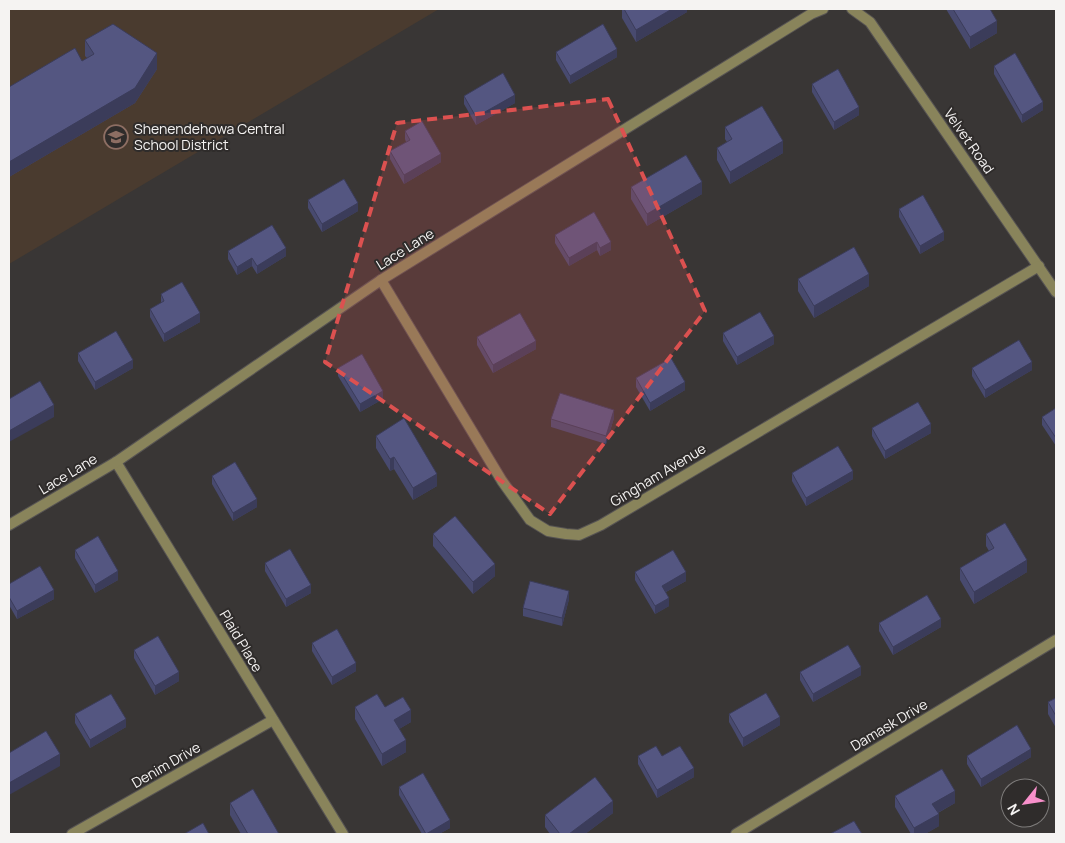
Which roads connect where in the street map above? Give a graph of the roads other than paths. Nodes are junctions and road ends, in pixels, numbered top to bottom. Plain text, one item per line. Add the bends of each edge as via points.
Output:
1 (823, 9) edge
2 (854, 10) edge
3 (1039, 266) junction
4 (381, 280) junction
5 (1056, 292) edge
6 (116, 462) junction
7 (9, 525) edge
8 (1056, 640) edge
9 (273, 720) junction
10 (72, 834) edge
11 (343, 834) edge
12 (736, 834) edge

1 - 4 street, Lace Lane
2 - 3 street, Velvet Road via 870,22
3 - 4 street, Gingham Avenue via 579,535 548,531 530,520 502,481
3 - 5 street, Velvet Road
4 - 6 street, Lace Lane
6 - 7 street, Lace Lane
6 - 9 street, Plaid Place
8 - 12 street, Damask Drive
9 - 10 street, Denim Drive
9 - 11 street, Plaid Place

